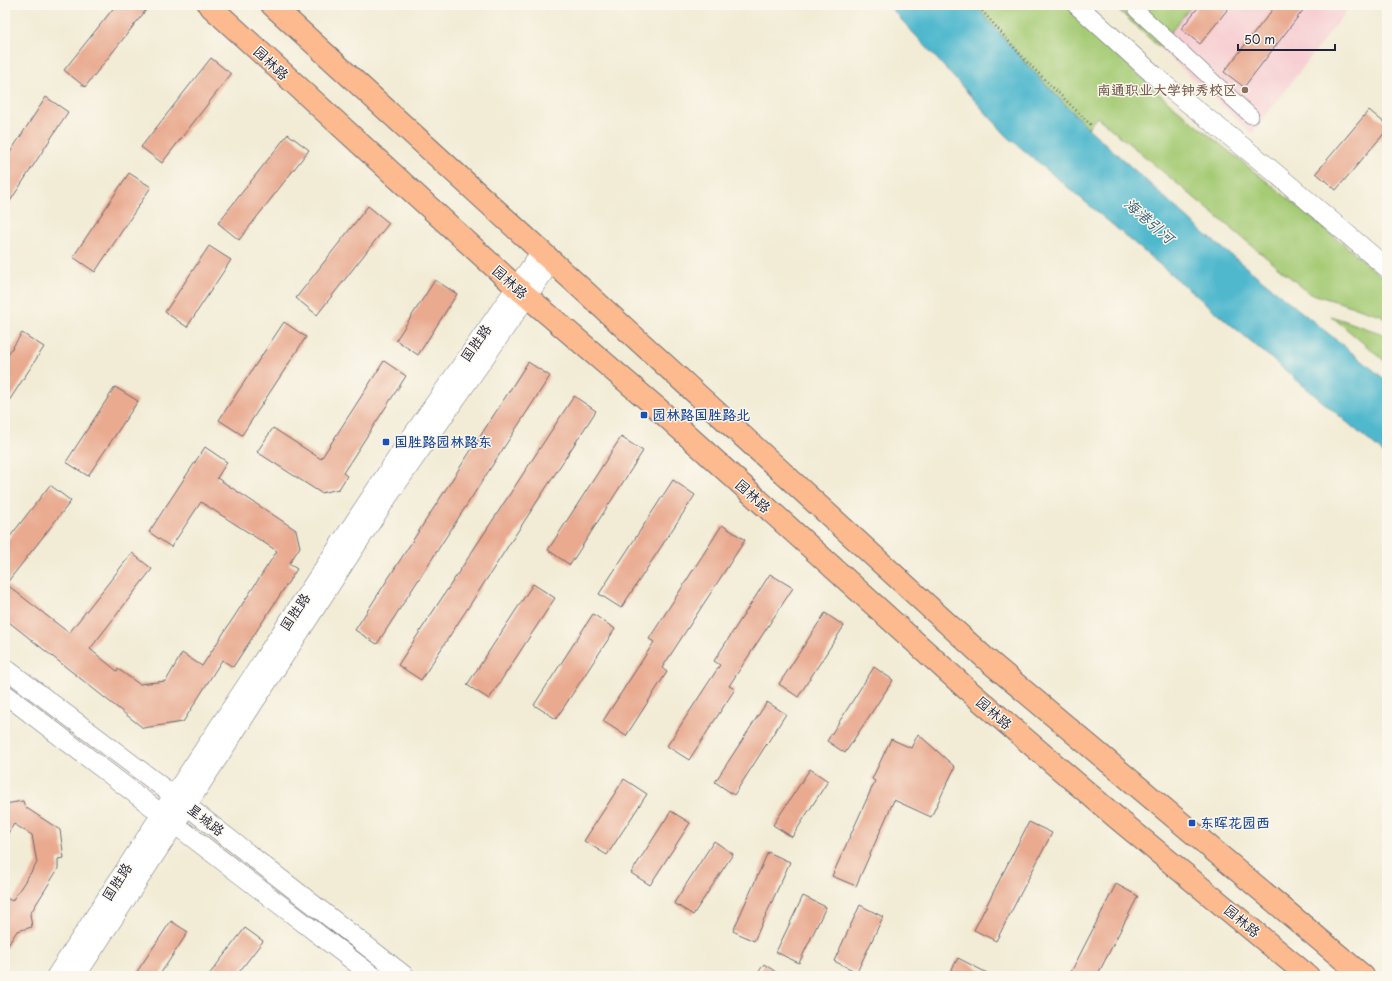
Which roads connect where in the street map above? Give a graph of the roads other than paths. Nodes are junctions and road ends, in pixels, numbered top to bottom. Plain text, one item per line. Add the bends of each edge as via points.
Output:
1 (209, 5) edge
2 (272, 5) edge
3 (1077, 5) edge
4 (1139, 5) edge
5 (1251, 116) dead end
6 (546, 257) junction
7 (1387, 268) edge
8 (521, 291) junction
9 (5, 668) edge
10 (5, 694) edge
11 (180, 800) junction
12 (168, 818) junction
13 (56, 976) edge
14 (76, 976) edge
15 (373, 976) edge
16 (405, 976) edge
17 (1308, 976) edge
18 (1363, 976) edge

1 - 8 main road, 园林路
2 - 6 main road
3 - 7 street via 1164,84 1267,166
4 - 5 street via 1136,10
6 - 8 street, 国胜路
6 - 18 main road via 985,658
8 - 11 street, 国胜路 via 390,495
8 - 17 main road, 园林路 via 656,407 968,690 1118,819
9 - 11 street, 星城路
10 - 12 street, 星城路
11 - 12 street, 国胜路
11 - 16 street, 星城路
12 - 13 street, 国胜路
12 - 14 street, 国胜路
12 - 15 street, 星城路

